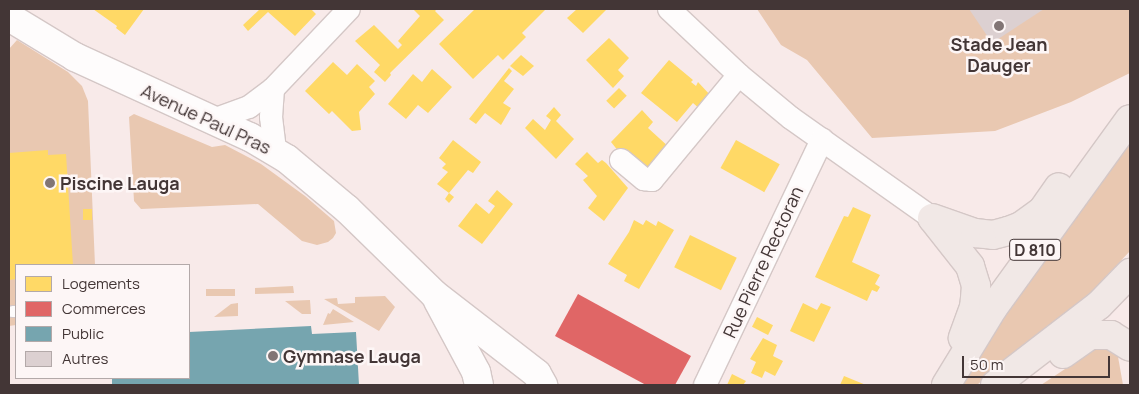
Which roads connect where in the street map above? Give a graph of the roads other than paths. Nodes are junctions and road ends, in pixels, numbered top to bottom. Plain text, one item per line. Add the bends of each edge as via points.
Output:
1 (24, 9) edge
2 (349, 9) edge
3 (669, 9) edge
4 (9, 17) edge
5 (54, 44) junction
6 (739, 75) junction
7 (273, 89) junction
8 (1130, 111) edge
9 (1130, 119) edge
10 (213, 120) junction
11 (822, 140) junction
12 (275, 152) junction
13 (621, 160) dead end
14 (932, 218) junction
15 (1130, 273) edge
16 (434, 294) junction
17 (1130, 347) edge
18 (1003, 379) edge
19 (480, 385) edge
20 (543, 385) edge
21 (705, 385) edge
22 (946, 385) edge

1 - 5 street, Avenue Paul Pras
2 - 7 street
3 - 6 street
4 - 5 street, Avenue Paul Pras
5 - 10 street, Avenue Paul Pras via 112,75
6 - 11 street
6 - 13 street via 652,180 644,179
7 - 10 street via 249,107
7 - 12 street
8 - 14 main road via 1083,155 1042,211 1021,226 993,235 954,227
9 - 22 main road, D 810 via 993,308
10 - 12 street, Avenue Paul Pras via 250,136
11 - 14 street
11 - 21 street, Rue Pierre Rectoran
12 - 16 street, Avenue Paul Pras via 347,209
14 - 22 main road via 962,253 976,286 974,307
15 - 18 main road via 1099,305
16 - 19 street, Avenue Paul Pras
16 - 20 street, Avenue Paul Pras via 537,374
17 - 18 main road via 1112,335 1090,335 1033,375

